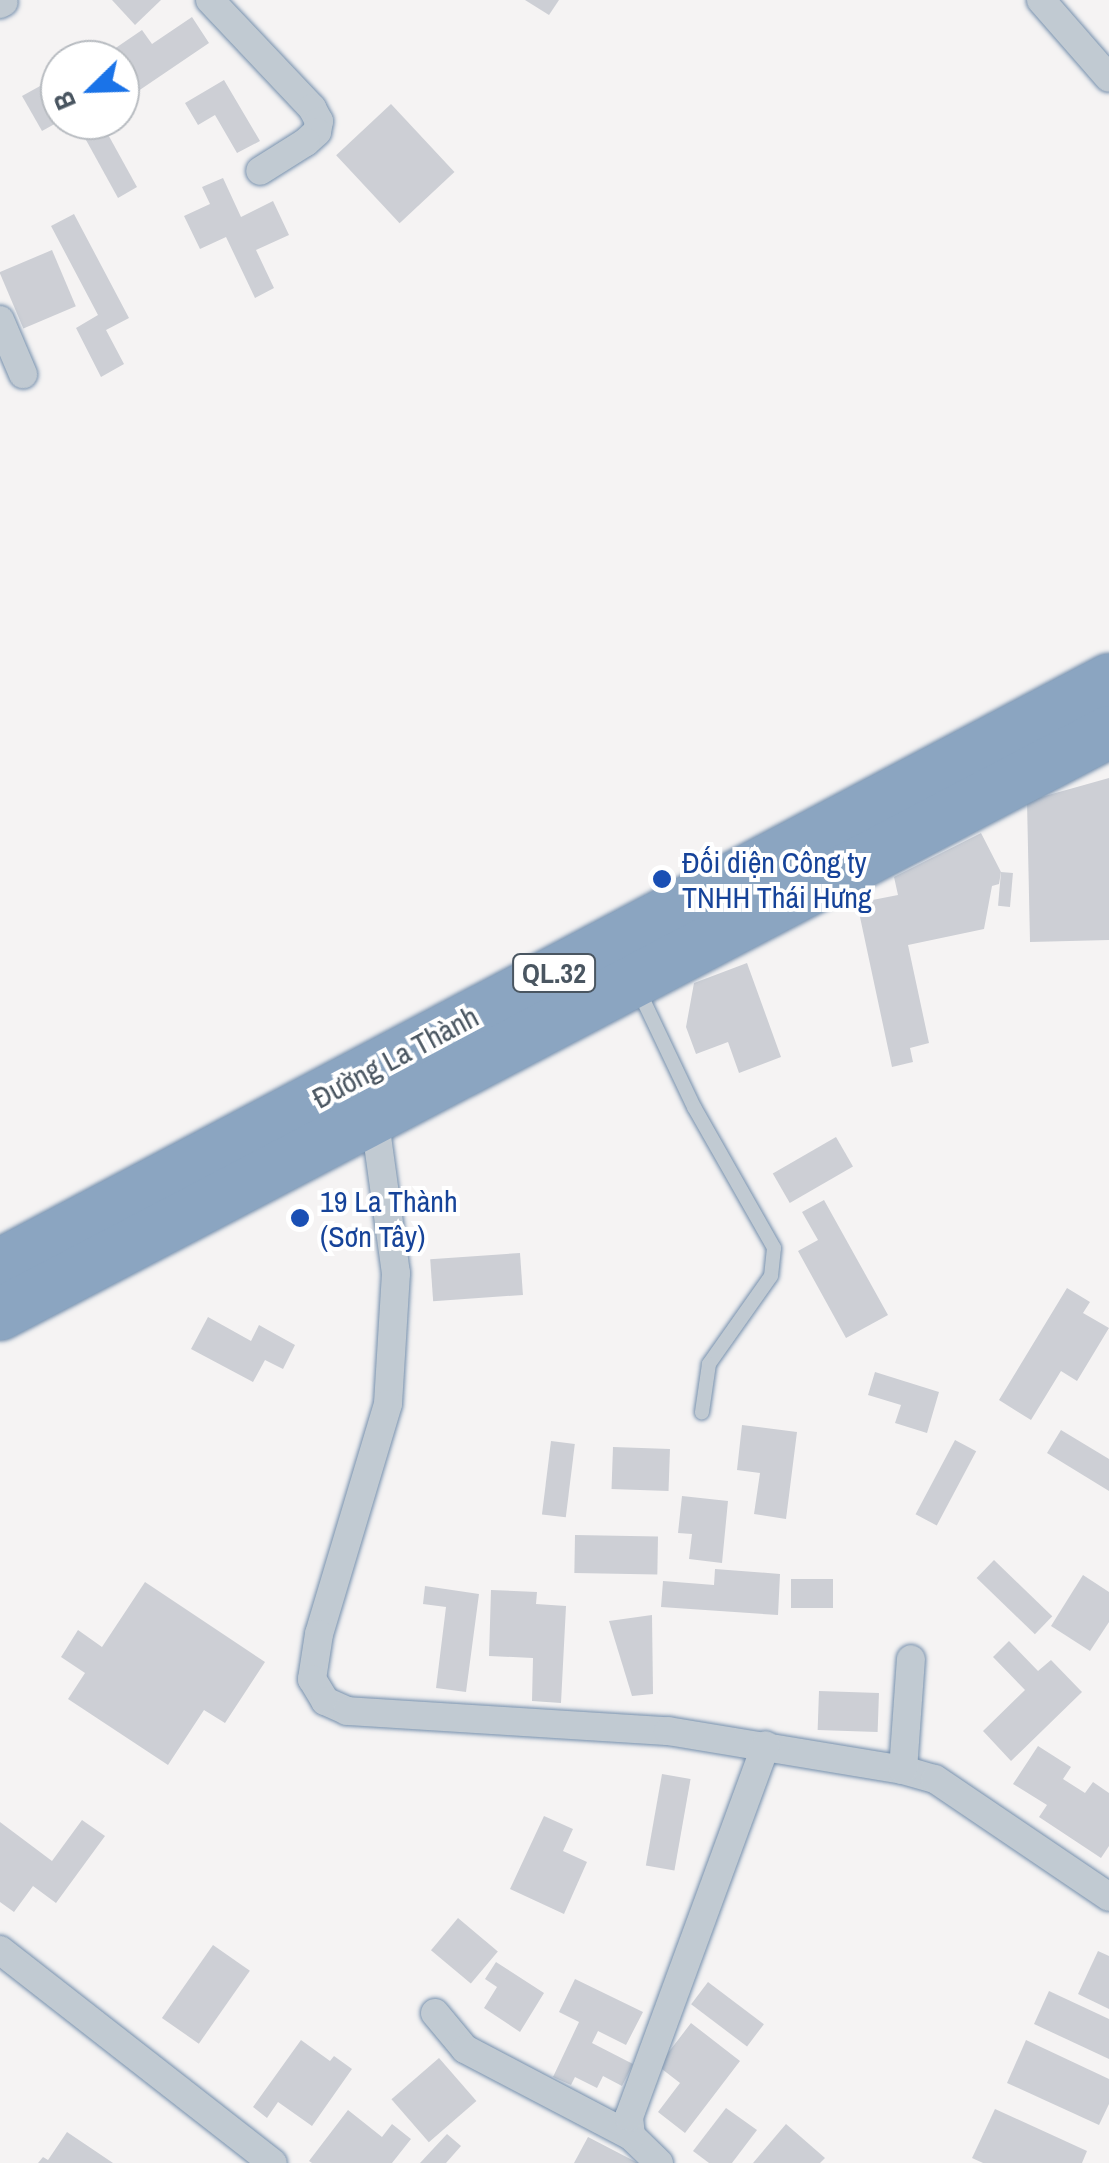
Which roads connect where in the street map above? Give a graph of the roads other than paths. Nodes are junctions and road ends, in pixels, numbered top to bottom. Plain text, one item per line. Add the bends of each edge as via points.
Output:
1 (210, 0) edge
2 (1041, 0) edge
3 (1109, 78) edge
4 (260, 171) dead end
5 (0, 320) edge
6 (23, 374) dead end
7 (1109, 680) edge
8 (1109, 732) edge
9 (634, 980) junction
10 (374, 1114) junction
11 (0, 1265) edge
12 (0, 1314) edge
13 (702, 1412) dead end
14 (911, 1659) dead end
15 (766, 1746) junction
16 (903, 1770) junction
17 (1109, 1896) edge
18 (0, 1950) edge
19 (435, 2014) dead end
20 (630, 2136) junction
21 (273, 2163) edge
22 (659, 2163) edge

1 - 4 street via 318,121 306,142
2 - 3 street
5 - 6 street
7 - 11 highway, Đường La Thành / QL.32
8 - 9 highway, Đường La Thành / QL.32
9 - 10 highway, Đường La Thành / QL.32
9 - 13 lane via 694,1107 774,1248 771,1276 709,1364
10 - 12 highway, Đường La Thành / QL.32
10 - 15 street via 396,1272 388,1404 319,1634 312,1678 324,1700 347,1711 668,1732
14 - 16 street
15 - 16 street
15 - 20 street via 628,2117
16 - 17 street via 935,1780
18 - 21 street
19 - 20 street via 465,2050
20 - 22 street

